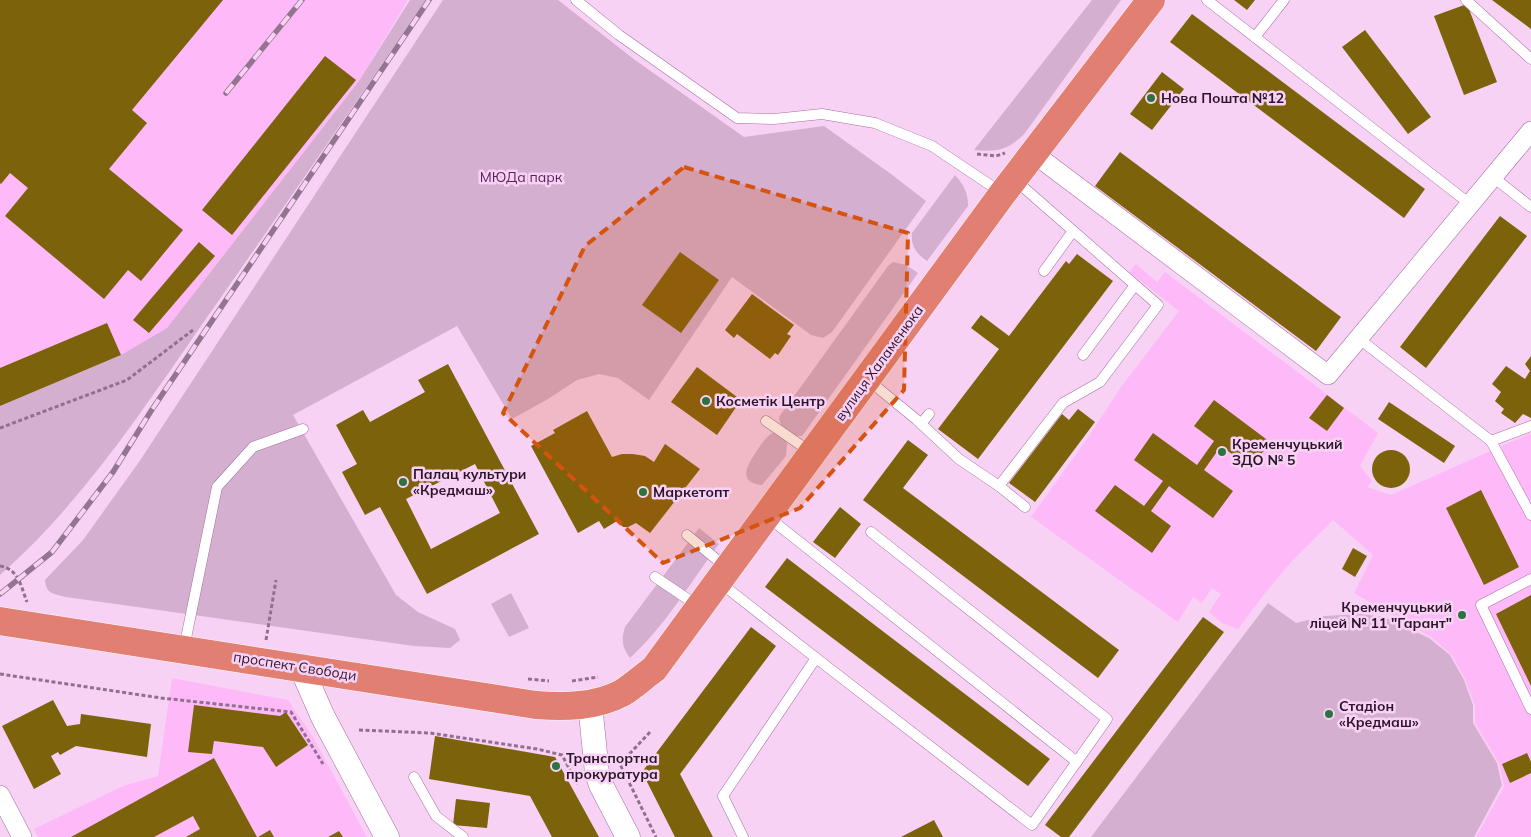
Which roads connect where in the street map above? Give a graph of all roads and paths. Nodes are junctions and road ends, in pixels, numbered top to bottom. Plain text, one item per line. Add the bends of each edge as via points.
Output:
1 (576, 0) edge
2 (1151, 0) edge
3 (1207, 0) edge
4 (1284, 0) edge
5 (1466, 0) edge
6 (1255, 37) junction
7 (1531, 59) edge
8 (1531, 131) edge
9 (1033, 153) junction
10 (1492, 177) junction
11 (1009, 186) junction
12 (1470, 204) junction
13 (1531, 207) edge
14 (1073, 231) junction
15 (1044, 271) dead end
16 (1135, 285) junction
17 (193, 330) dead end
18 (1358, 338) junction
19 (1083, 354) dead end
20 (866, 379) junction
21 (929, 414) dead end
22 (766, 421) dead end
23 (921, 424) junction
24 (1531, 426) edge
25 (0, 428) edge
26 (303, 429) dead end
27 (1491, 442) junction
28 (812, 453) junction
29 (999, 486) junction
30 (1025, 507) dead end
31 (1531, 515) edge
32 (766, 516) junction
33 (871, 532) dead end
34 (687, 535) dead end
35 (0, 566) edge
36 (723, 574) junction
37 (655, 577) dead end
38 (1531, 579) edge
39 (276, 580) dead end
40 (28, 603) dead end
41 (699, 607) junction
42 (0, 620) edge
43 (266, 640) dead end
44 (184, 649) junction
45 (816, 658) junction
46 (301, 667) junction
47 (0, 674) edge
48 (590, 704) junction
49 (1531, 708) edge
50 (359, 730) dead end
51 (650, 732) dead end
52 (1077, 762) junction
53 (327, 771) dead end
54 (414, 777) dead end
55 (580, 789) dead end
56 (0, 795) edge
57 (22, 837) edge
58 (387, 837) edge
59 (462, 837) edge
60 (628, 837) edge
61 (656, 837) edge
62 (743, 837) edge

1 - 11 lane via 619,35 737,118 774,119 822,114 875,123 932,146
2 - 9 highway, вулиця Халаменюка
3 - 6 lane
4 - 6 lane
5 - 7 lane
6 - 12 lane
8 - 10 street
9 - 11 highway, вулиця Халаменюка
9 - 18 street via 1328,375
10 - 12 street
10 - 13 lane
11 - 14 lane
11 - 20 highway, вулиця Халаменюка
12 - 18 street
14 - 15 lane
14 - 16 lane
16 - 19 lane
16 - 29 lane via 1158,305 1100,382 1063,403
17 - 25 path via 127,380
18 - 27 lane
20 - 23 lane
20 - 28 highway, вулиця Халаменюка
21 - 23 lane
22 - 28 lane
23 - 29 lane via 959,458
24 - 27 lane
26 - 44 lane via 253,448 217,487
27 - 31 lane
28 - 32 highway, вулиця Халаменюка
29 - 30 lane
32 - 36 highway, вулиця Халаменюка
32 - 52 lane
33 - 52 lane via 1108,719
34 - 36 lane
35 - 40 path via 15,572
36 - 41 highway, вулиця Халаменюка
36 - 45 lane
37 - 41 lane
38 - 49 lane via 1481,606
39 - 43 path
41 - 48 highway, вулиця Халаменюка via 654,669 621,693
42 - 44 highway, проспект Свободи
44 - 46 highway, проспект Свободи
45 - 52 lane via 1032,825
45 - 62 lane via 723,796
46 - 48 highway, проспект Свободи via 536,705
46 - 58 street via 323,717
47 - 53 path via 161,698 291,712
48 - 60 street via 597,773
50 - 55 path via 430,733 562,755
51 - 61 path via 620,764
54 - 59 lane via 436,816
56 - 57 street

